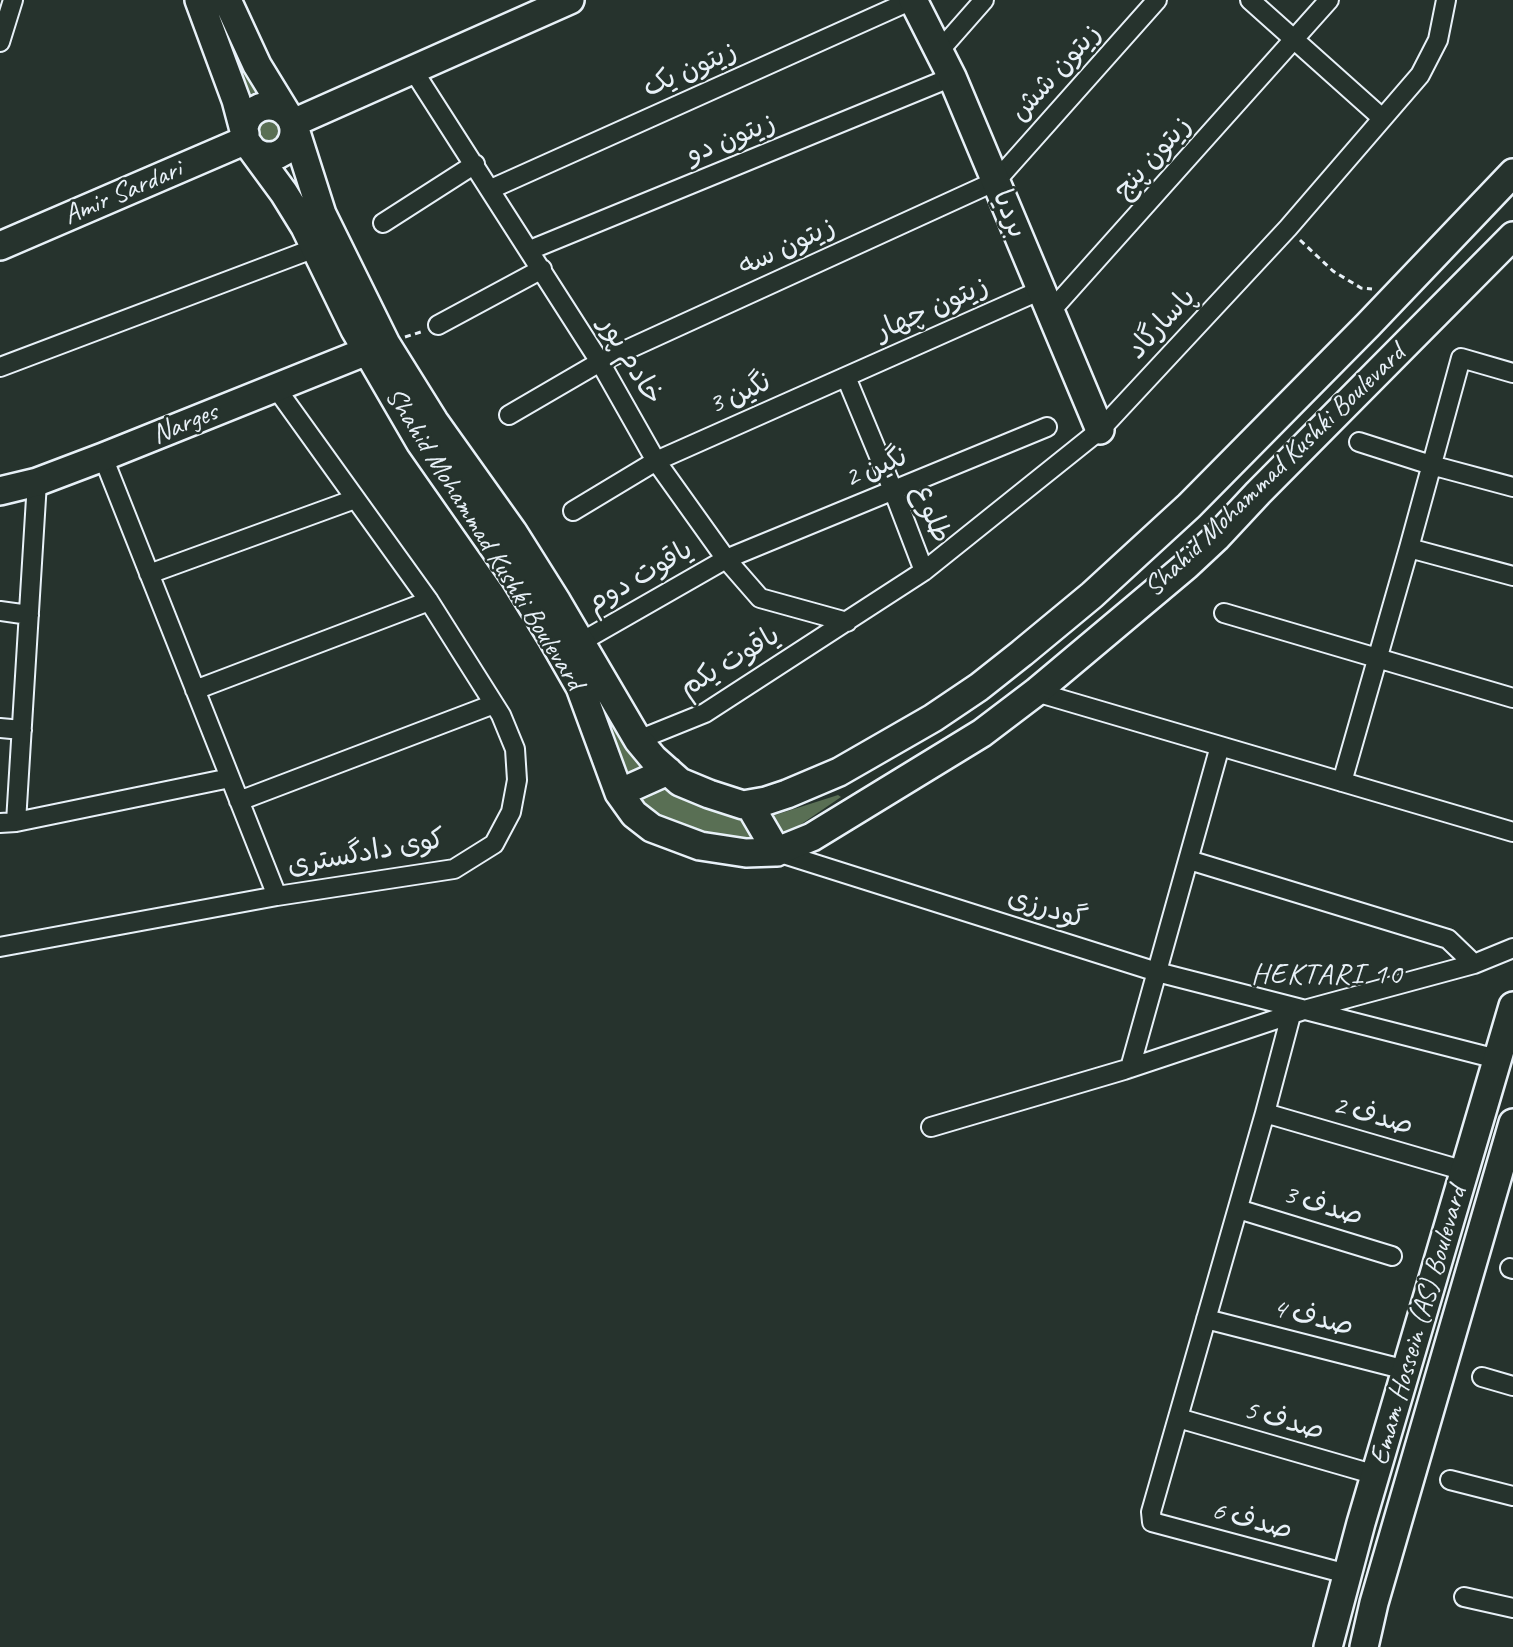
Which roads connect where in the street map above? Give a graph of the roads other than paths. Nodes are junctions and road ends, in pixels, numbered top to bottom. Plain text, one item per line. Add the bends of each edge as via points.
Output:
1 (13, 0) edge
2 (199, 0) edge
3 (226, 0) edge
4 (912, 0) edge
5 (984, 0) edge
6 (1157, 0) edge
7 (1250, 0) edge
8 (1329, 0) edge
9 (1446, 0) edge
10 (554, 3) edge
11 (1295, 40) junction
12 (0, 42) edge
13 (940, 50) junction
14 (413, 70) junction
15 (952, 77) junction
16 (1382, 118) junction
17 (292, 121) junction
18 (246, 139) junction
19 (475, 164) junction
20 (1513, 173) edge
21 (996, 181) junction
22 (491, 189) junction
23 (383, 223) dead end
24 (1513, 236) edge
25 (0, 246) edge
26 (315, 248) junction
27 (530, 250) junction
28 (542, 269) junction
29 (1046, 301) junction
30 (438, 325) road end
31 (377, 348) junction
32 (600, 362) junction
33 (0, 367) edge
34 (1513, 373) edge
35 (846, 377) junction
36 (276, 388) junction
37 (509, 415) dead end
38 (1047, 427) dead end
39 (1100, 430) junction
40 (1359, 442) dead end
41 (103, 457) junction
42 (656, 460) junction
43 (1431, 465) junction
44 (37, 482) junction
45 (1513, 487) edge
46 (893, 490) junction
47 (0, 491) edge
48 (355, 499) junction
49 (573, 511) dead end
50 (1409, 548) junction
51 (726, 559) junction
52 (924, 571) junction
53 (149, 574) junction
54 (1513, 576) edge
55 (429, 601) junction
56 (0, 611) edge
57 (1224, 613) dead end
58 (29, 615) junction
59 (847, 622) junction
60 (580, 642) junction
61 (1376, 658) junction
62 (195, 690) junction
63 (1036, 692) junction
64 (1513, 698) edge
65 (494, 704) junction
66 (0, 728) edge
67 (22, 730) junction
68 (638, 740) junction
69 (1220, 746) junction
70 (668, 771) junction
71 (230, 778) junction
72 (1342, 782) junction
73 (618, 793) junction
74 (239, 801) junction
75 (749, 804) junction
76 (8, 822) edge
77 (1513, 832) edge
78 (777, 852) junction
79 (1189, 860) junction
80 (277, 896) junction
81 (0, 947) edge
82 (1513, 948) edge
83 (1474, 964) junction
84 (1157, 972) junction
85 (1513, 1006) edge
86 (1297, 1013) junction
87 (1497, 1059) junction
88 (1130, 1068) junction
89 (1265, 1113) junction
90 (1513, 1123) edge
91 (931, 1127) dead end
92 (1465, 1171) junction
93 (1238, 1209) junction
94 (1392, 1256) dead end
95 (1206, 1319) junction
96 (1406, 1370) junction
97 (1482, 1377) dead end
98 (1513, 1386) edge
99 (1178, 1418) junction
100 (1376, 1475) junction
101 (1450, 1480) dead end
102 (1513, 1496) edge
103 (1347, 1574) junction
104 (1464, 1597) dead end
105 (1513, 1608) edge
106 (1328, 1647) edge
107 (1364, 1647) edge

1 - 12 street
2 - 18 main road, Shahid Mohammad Kushki Boulevard via 236,100
3 - 17 main road, Shahid Mohammad Kushki Boulevard via 257,65
4 - 13 main road, بردیا
4 - 22 street, زیتون یک
5 - 13 street
6 - 21 street, زیتون شش
7 - 11 street
8 - 11 street, زیتون پنج
9 - 16 street, پاسارگاد via 1438,40 1420,75
10 - 14 main road
11 - 16 street
11 - 29 street, زیتون پنج
13 - 15 main road, بردیا
14 - 17 main road
14 - 19 street, خادم پور
15 - 21 main road, بردیا
15 - 27 street, زیتون دو
16 - 39 street, پاسارگاد via 1288,228
17 - 18 main road via 274,107 259,108 248,119
17 - 18 main road via 294,134 288,148 275,155 260,154
17 - 31 main road, Shahid Mohammad Kushki Boulevard via 322,214
18 - 25 main road, Amir Sardari
18 - 26 main road, Shahid Mohammad Kushki Boulevard via 284,193
19 - 22 street, خادم پور
19 - 23 street
20 - 75 main road, Shahid Mohammad Kushki Boulevard via 1189,506 1092,595 979,687 889,745 787,794
21 - 29 main road, بردیا
21 - 32 street, زیتون سه
22 - 27 street, خادم پور
24 - 63 main road, Shahid Mohammad Kushki Boulevard via 1216,538
26 - 31 main road, Shahid Mohammad Kushki Boulevard
26 - 33 street
27 - 28 street, خادم پور
28 - 30 street
28 - 32 street, خادم پور
29 - 35 street, زیتون چهار
29 - 39 main road, بردیا
31 - 36 main road, Narges
31 - 60 main road, Shahid Mohammad Kushki Boulevard via 513,532
31 - 73 main road, Shahid Mohammad Kushki Boulevard via 420,441 515,578 580,687
32 - 37 street, زیتون سه
32 - 42 street, خادم پور
34 - 43 street via 1461,358
35 - 42 street, نگین 3
35 - 46 street, طلوع
36 - 41 main road, Narges
36 - 48 street, کوی دادگستری
38 - 46 street, نگین 2
39 - 52 street, پاسارگاد
40 - 43 street
41 - 44 main road, Narges
41 - 53 street
42 - 49 street, نگین 3
42 - 51 street, خادم پور
43 - 45 street
43 - 50 street
44 - 47 main road, Narges
44 - 58 street
46 - 51 street, نگین 2
46 - 52 street, طلوع
48 - 53 street
48 - 55 street, کوی دادگستری
50 - 54 street
50 - 61 street
51 - 59 street, خادم پور via 760,598
51 - 60 street, یاقوت دوم
52 - 59 street, پاسارگاد
53 - 62 street
55 - 62 street
55 - 65 street, کوی دادگستری
56 - 58 street
57 - 61 street
58 - 67 street
59 - 68 street, یاقوت یکم via 705,713
60 - 68 main road, Shahid Mohammad Kushki Boulevard
61 - 64 street
61 - 72 street
62 - 71 street
63 - 69 street
63 - 78 main road, Shahid Mohammad Kushki Boulevard via 982,733 911,778 812,837
65 - 74 street
65 - 80 street, کوی دادگستری via 515,748 517,780 511,813 494,844 454,869
66 - 67 street
67 - 76 street
68 - 70 main road, Shahid Mohammad Kushki Boulevard
69 - 72 street
69 - 79 street
70 - 73 main road
70 - 75 main road, Shahid Mohammad Kushki Boulevard via 680,782 709,794
71 - 74 street
71 - 76 street
72 - 77 street
73 - 78 main road, Shahid Mohammad Kushki Boulevard via 634,814 652,828 675,837 723,850
74 - 80 street
75 - 78 main road
78 - 84 street, گودرزی
79 - 83 street via 1448,939
79 - 84 street
80 - 81 street, کوی دادگستری
82 - 83 street
83 - 86 street
84 - 86 street, گودرزی
84 - 88 street
85 - 87 main road, Emam Hossein (AS) Boulevard
86 - 87 street, گودرزی
86 - 88 street
86 - 89 street
87 - 92 main road, Emam Hossein (AS) Boulevard
88 - 91 street
89 - 92 street, صدف 2
89 - 93 street
90 - 107 main road, Emam Hossein (AS) Boulevard
92 - 96 main road, Emam Hossein (AS) Boulevard
93 - 94 street, صدف 3
93 - 95 street
95 - 96 street, صدف 4
95 - 99 street
96 - 100 main road, Emam Hossein (AS) Boulevard
97 - 98 street
99 - 100 street, صدف 5
99 - 103 street, صدف 6 via 1151,1512 1152,1522
100 - 103 main road, Emam Hossein (AS) Boulevard
101 - 102 street
103 - 106 main road, Emam Hossein (AS) Boulevard
104 - 105 street

